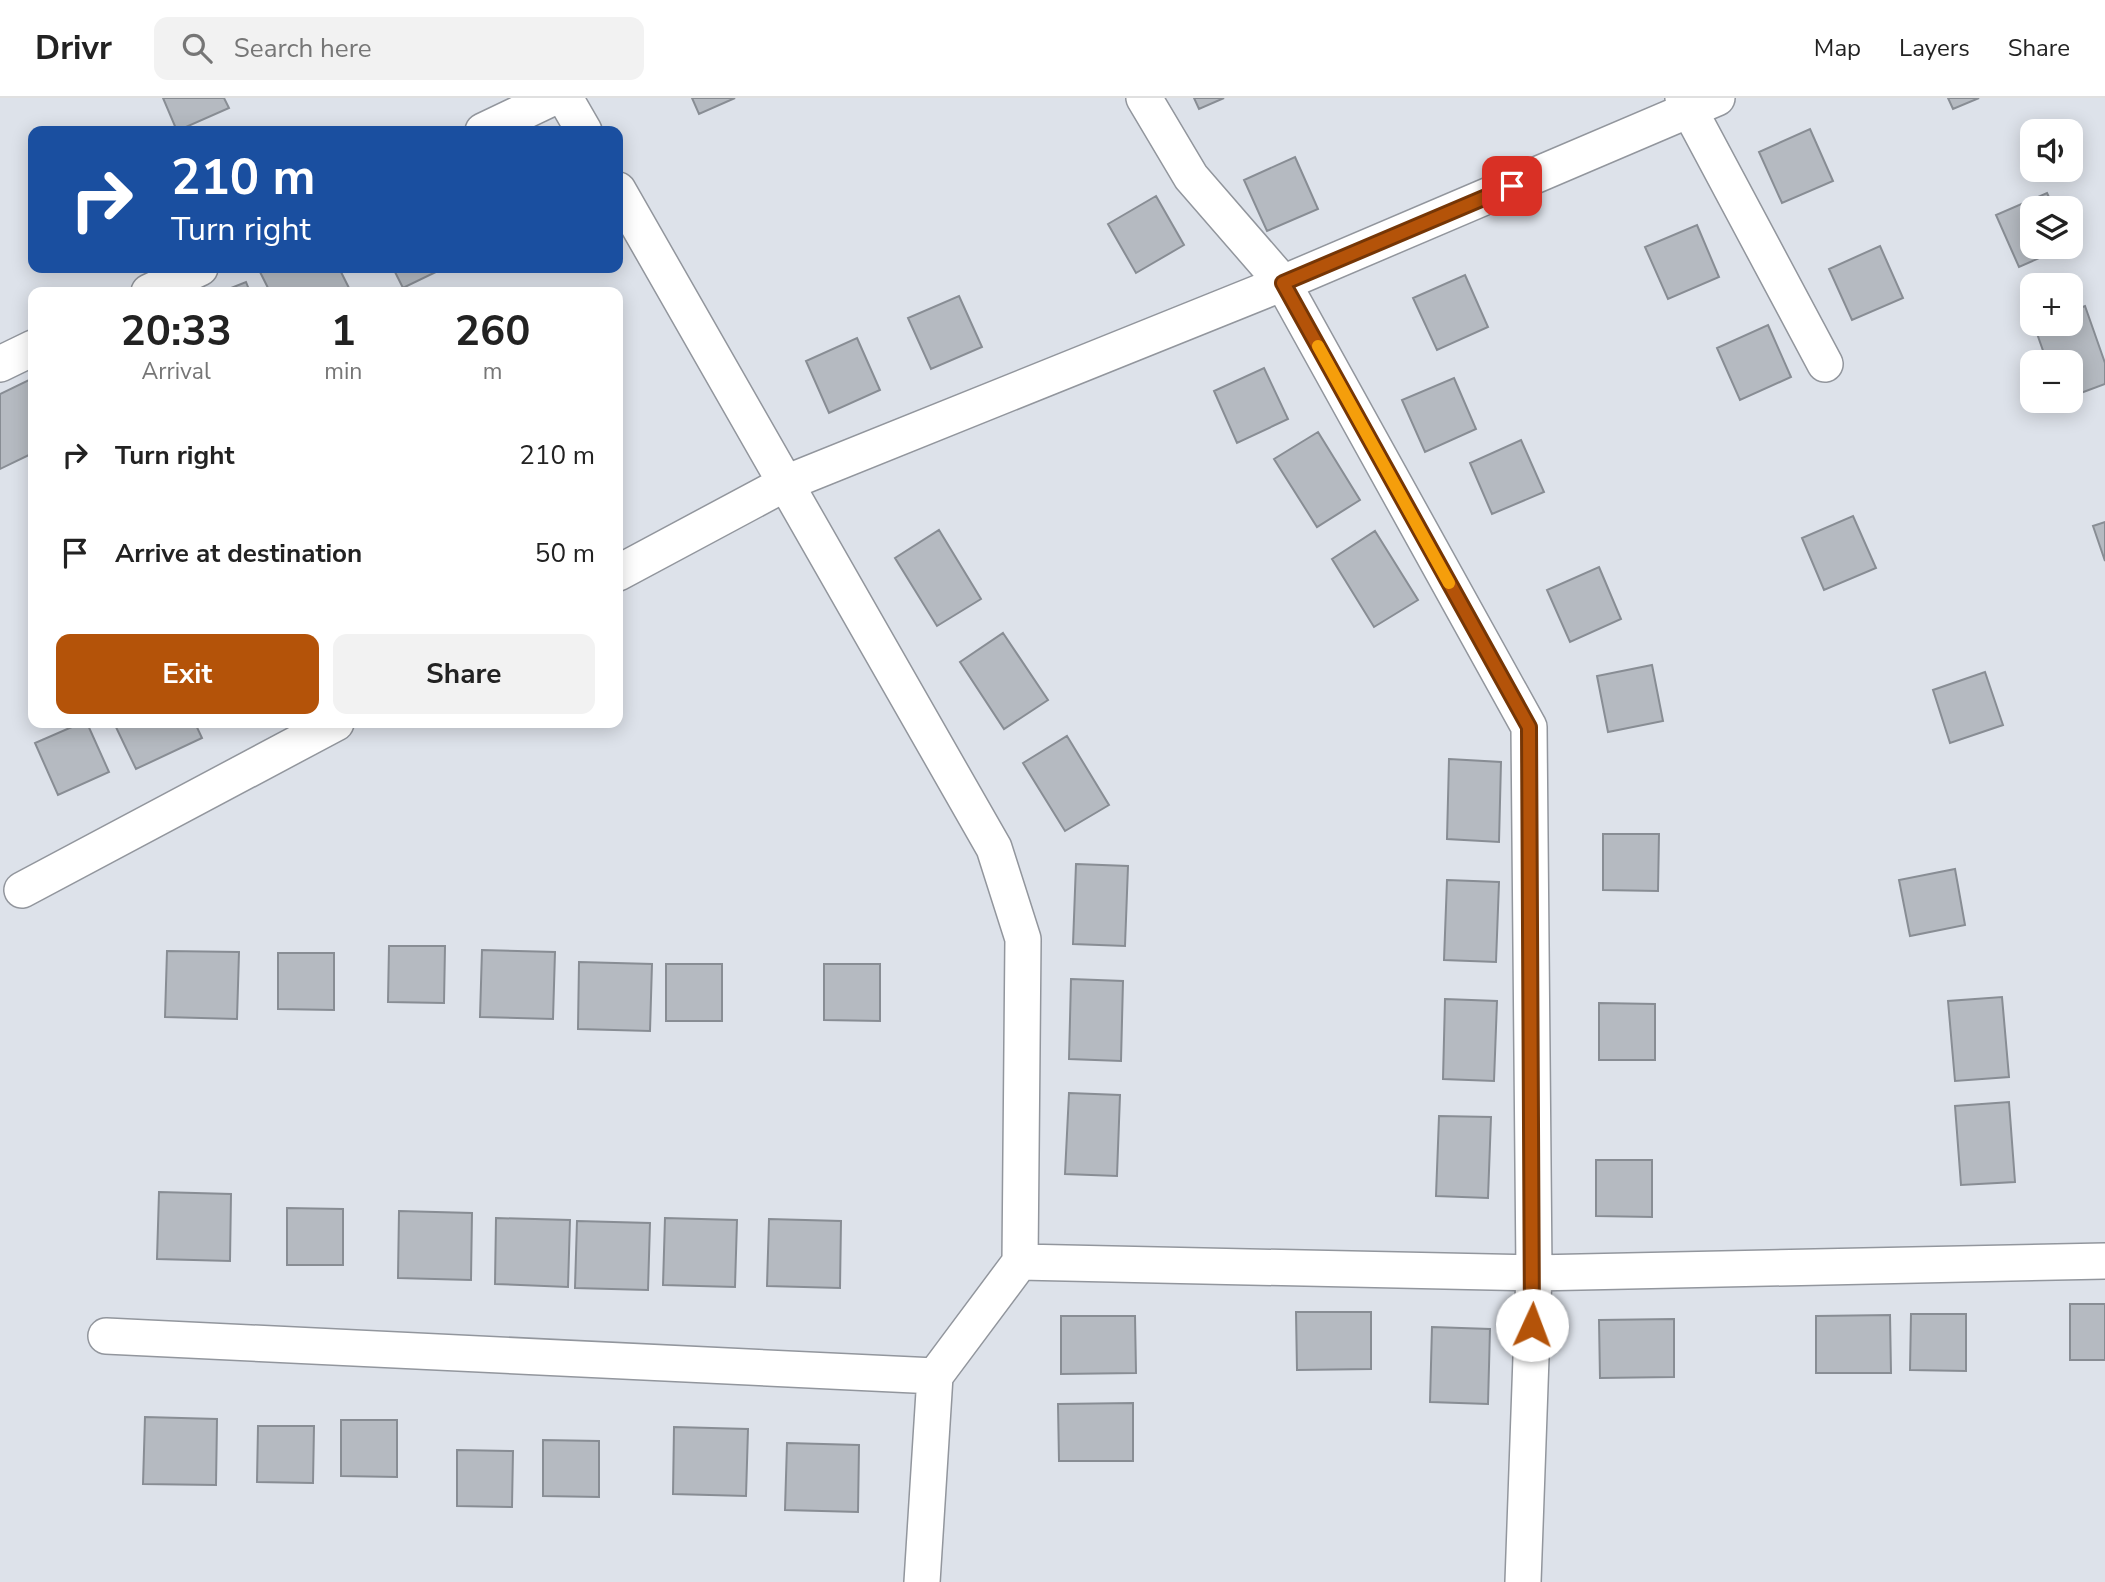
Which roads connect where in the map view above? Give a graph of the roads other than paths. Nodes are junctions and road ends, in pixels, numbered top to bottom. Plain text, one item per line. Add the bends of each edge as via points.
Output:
1 (552, 98) edge
2 (565, 98) edge
3 (1143, 98) edge
4 (1697, 102) edge
5 (493, 126) edge
6 (581, 126) edge
7 (623, 199) edge
8 (189, 273) edge
9 (1283, 283) junction
10 (160, 287) edge
11 (28, 350) edge
12 (0, 364) edge
13 (1825, 364) dead end
14 (786, 483) junction
15 (623, 570) edge
16 (327, 728) edge
17 (22, 890) dead end
18 (2105, 1261) edge
19 (1020, 1262) junction
20 (1534, 1273) junction
21 (106, 1336) dead end
22 (935, 1376) junction
23 (922, 1582) edge
24 (1523, 1582) edge

1 - 5 street
2 - 6 street
3 - 9 street via 1191,177
4 - 9 street
4 - 13 street
7 - 14 street
8 - 10 street
9 - 14 street
9 - 20 street via 1529,727
11 - 12 street
14 - 15 street
14 - 19 street via 994,848 1023,939
16 - 17 street
18 - 20 street
19 - 20 street
19 - 22 street
20 - 24 street
21 - 22 street
22 - 23 street

